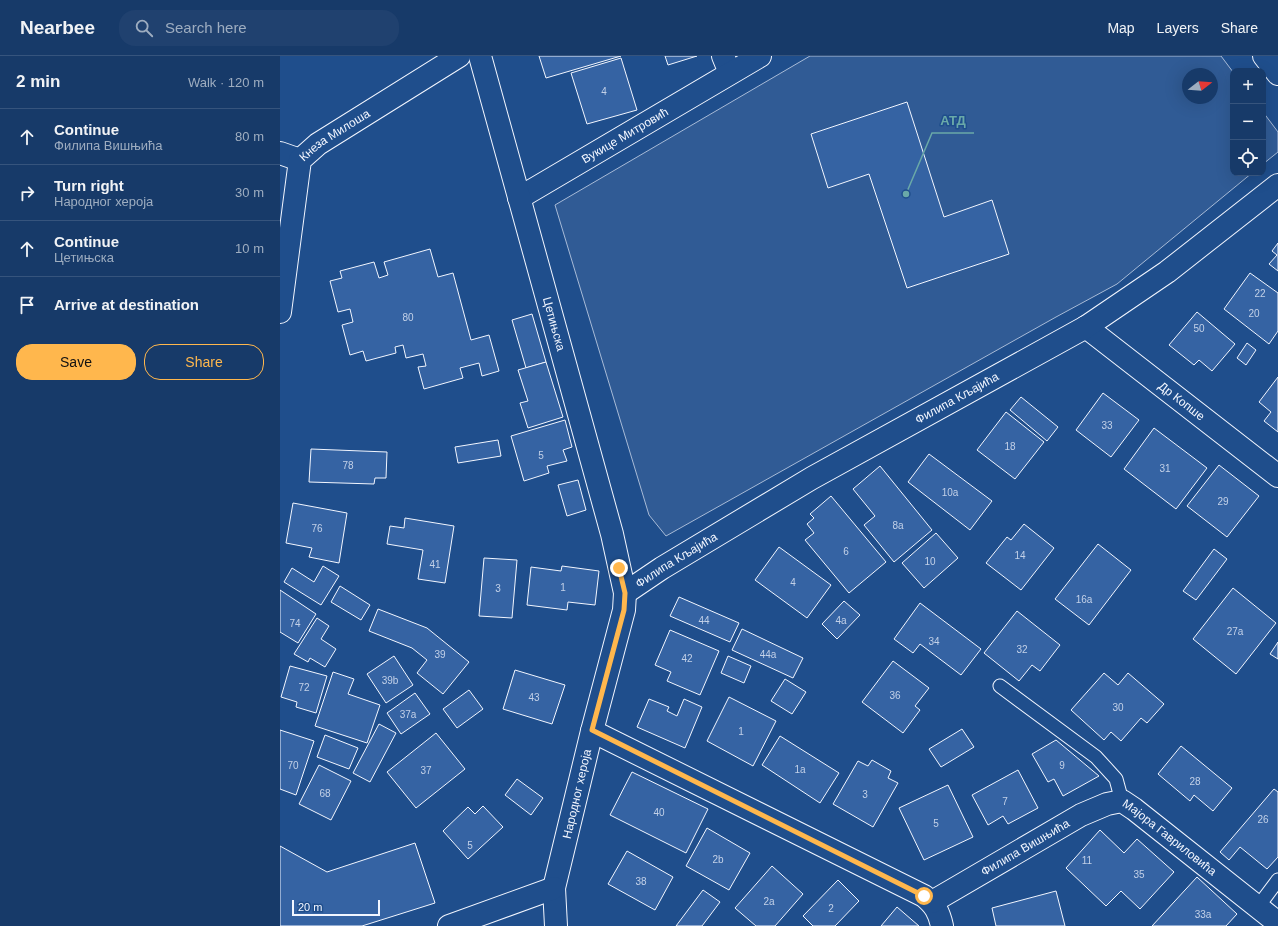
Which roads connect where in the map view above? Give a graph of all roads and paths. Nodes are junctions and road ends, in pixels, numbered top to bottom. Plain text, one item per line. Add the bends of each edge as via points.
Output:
1 (459, 56) edge
2 (480, 56) edge
3 (760, 56) edge
4 (1264, 56) edge
5 (727, 64) edge
6 (1278, 74) edge
7 (280, 153) edge
8 (300, 160) junction
9 (1278, 185) edge
10 (519, 198) junction
11 (280, 312) edge
12 (1086, 327) junction
13 (1278, 476) edge
14 (625, 593) junction
15 (1000, 686) dead end
16 (592, 730) junction
17 (1122, 801) junction
18 (1278, 880) edge
19 (554, 888) junction
20 (932, 902) junction
21 (1257, 908) junction
22 (1278, 923) edge
23 (449, 926) edge
24 (556, 926) edge
25 (942, 926) edge

1 - 8 street, Кнеза Милоша via 318,144
2 - 10 street, Цетињска
3 - 5 street, Вукице Митровић
4 - 6 street
5 - 10 street, Вукице Митровић
7 - 8 street
8 - 11 street, Кнеза Милоша
9 - 12 street, Филипа Кљајића via 1167,272
10 - 14 street, Цетињска via 612,534
12 - 13 street, Др Копше
12 - 14 street, Филипа Кљајића via 812,478
14 - 16 street, Народног хероја via 624,610
15 - 17 lane, Мајора Гавриловића via 1096,757 1116,779
16 - 19 street, Народног хероја
16 - 20 street
17 - 20 street, Филипа Вишњића via 1106,804 1081,815
17 - 21 street, Мајора Гавриловића
18 - 21 lane
19 - 23 street
19 - 24 street, Народног хероја
20 - 25 street via 939,913
21 - 22 street, Мајора Гавриловића

